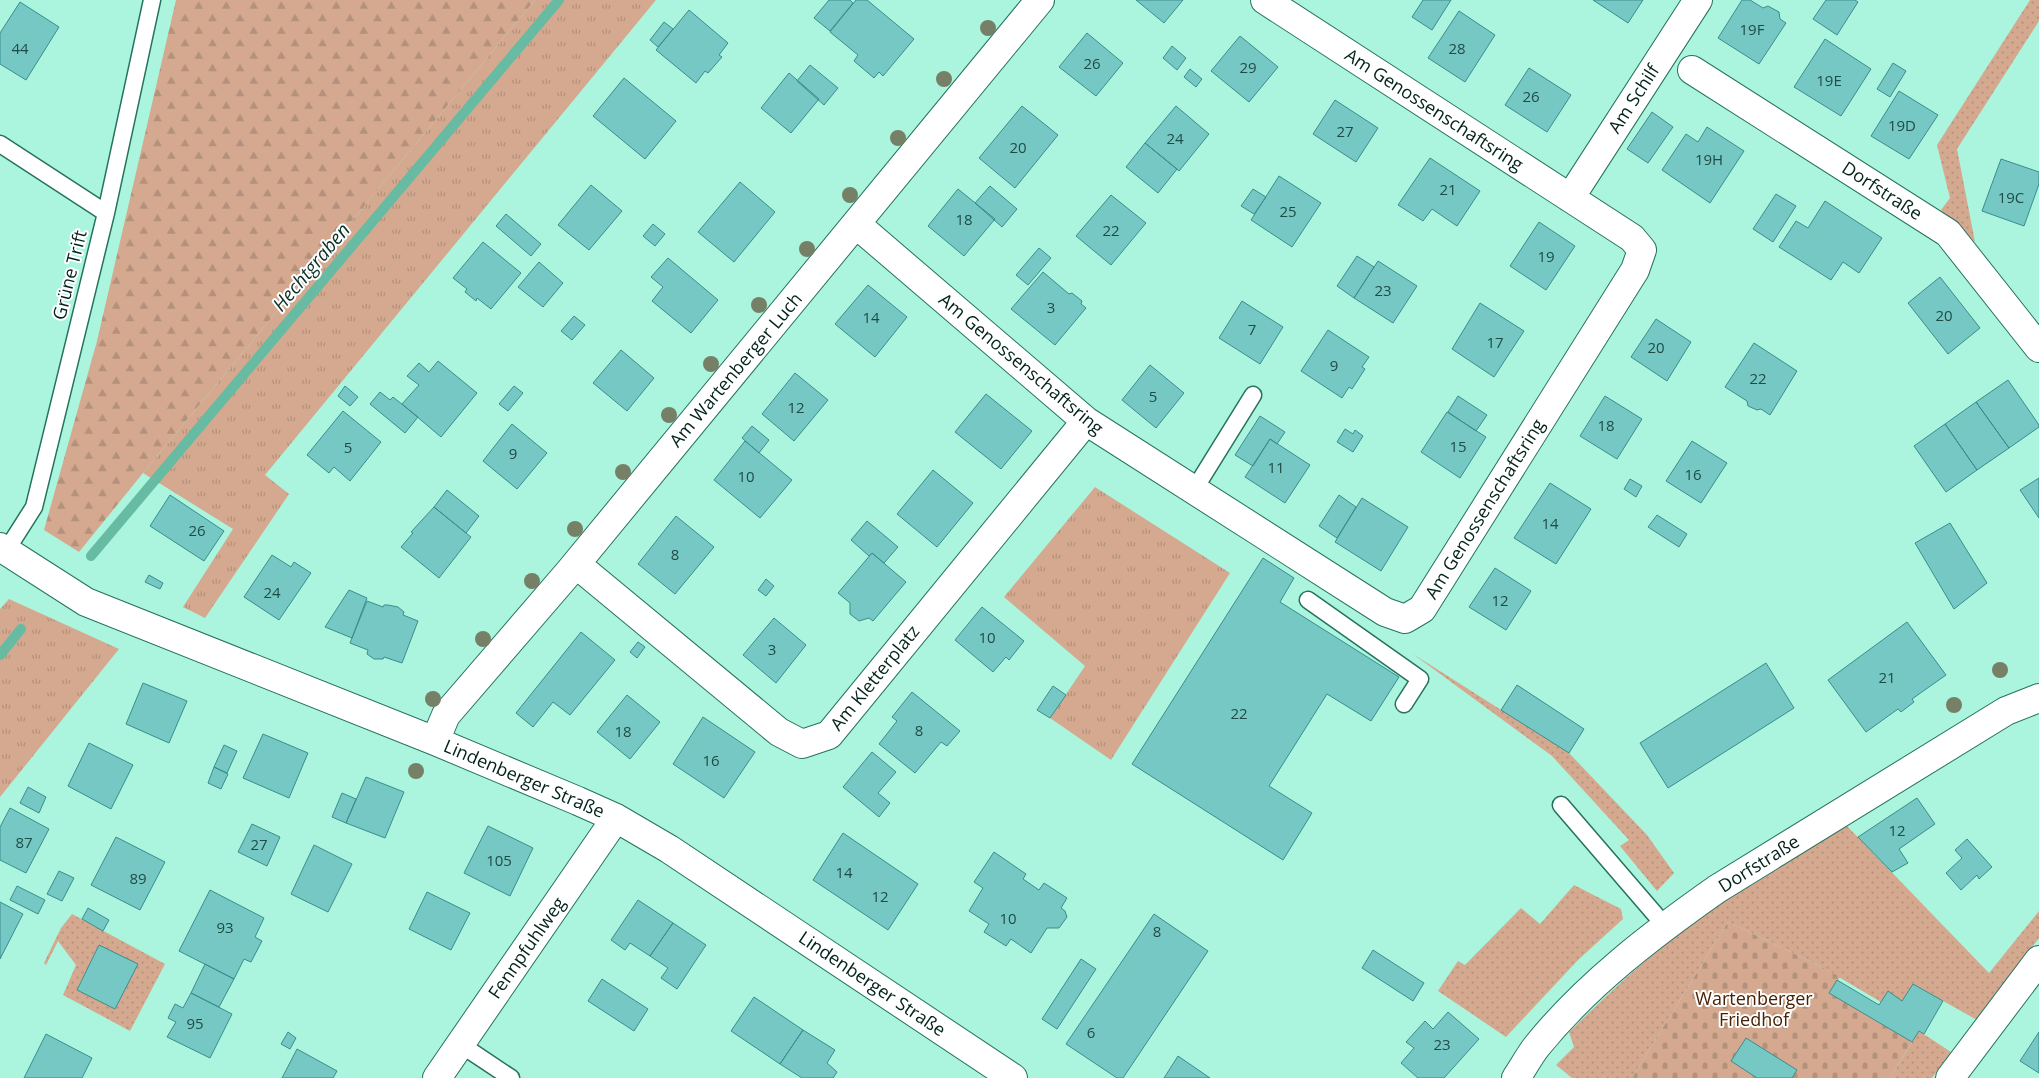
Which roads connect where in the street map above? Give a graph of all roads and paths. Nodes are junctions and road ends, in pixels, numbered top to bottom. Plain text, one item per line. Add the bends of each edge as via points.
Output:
1 (152, 0) edge
2 (1040, 0) edge
3 (1265, 0) edge
4 (1698, 0) edge
5 (1692, 70) dead end
6 (0, 144) edge
7 (1570, 198) junction
8 (106, 213) junction
9 (856, 224) junction
10 (2039, 348) edge
11 (1253, 395) dead end
12 (1086, 421) junction
13 (1194, 490) junction
14 (3, 549) edge
15 (576, 564) junction
16 (1308, 600) dead end
17 (2039, 698) edge
18 (1404, 704) dead end
19 (435, 741) junction
20 (1561, 805) dead end
21 (616, 818) junction
22 (1666, 927) junction
23 (2039, 960) edge
24 (460, 1044) junction
25 (437, 1078) edge
26 (511, 1078) edge
27 (1013, 1078) edge
28 (1516, 1078) edge
29 (1950, 1078) edge

1 - 8 lane, Grüne Trift
2 - 9 street, Am Wartenberger Luch
3 - 7 street, Am Genossenschaftsring
4 - 7 street, Am Schilf
5 - 10 street, Dorfstraße via 1948,233
6 - 8 lane
7 - 13 street, Am Genossenschaftsring via 1632,238 1642,250 1635,270 1422,609 1405,619 1385,612
8 - 14 lane, Grüne Trift via 34,508
9 - 12 street, Am Genossenschaftsring
9 - 15 street, Am Wartenberger Luch
11 - 13 lane
12 - 13 street, Am Genossenschaftsring
12 - 15 street, Am Kletterplatz via 829,735 802,744 779,732
14 - 19 street, Lindenberger Straße via 86,602
15 - 19 street, Am Wartenberger Luch via 446,715
16 - 18 lane via 1420,679
17 - 22 street, Dorfstraße via 2006,711 1718,889
19 - 21 street, Lindenberger Straße
20 - 22 lane
21 - 24 street, Fennpfuhlweg
21 - 27 street, Lindenberger Straße via 669,849
22 - 28 street, Dorfstraße via 1590,990 1537,1047
23 - 29 street
24 - 25 street, Fennpfuhlweg
24 - 26 lane

